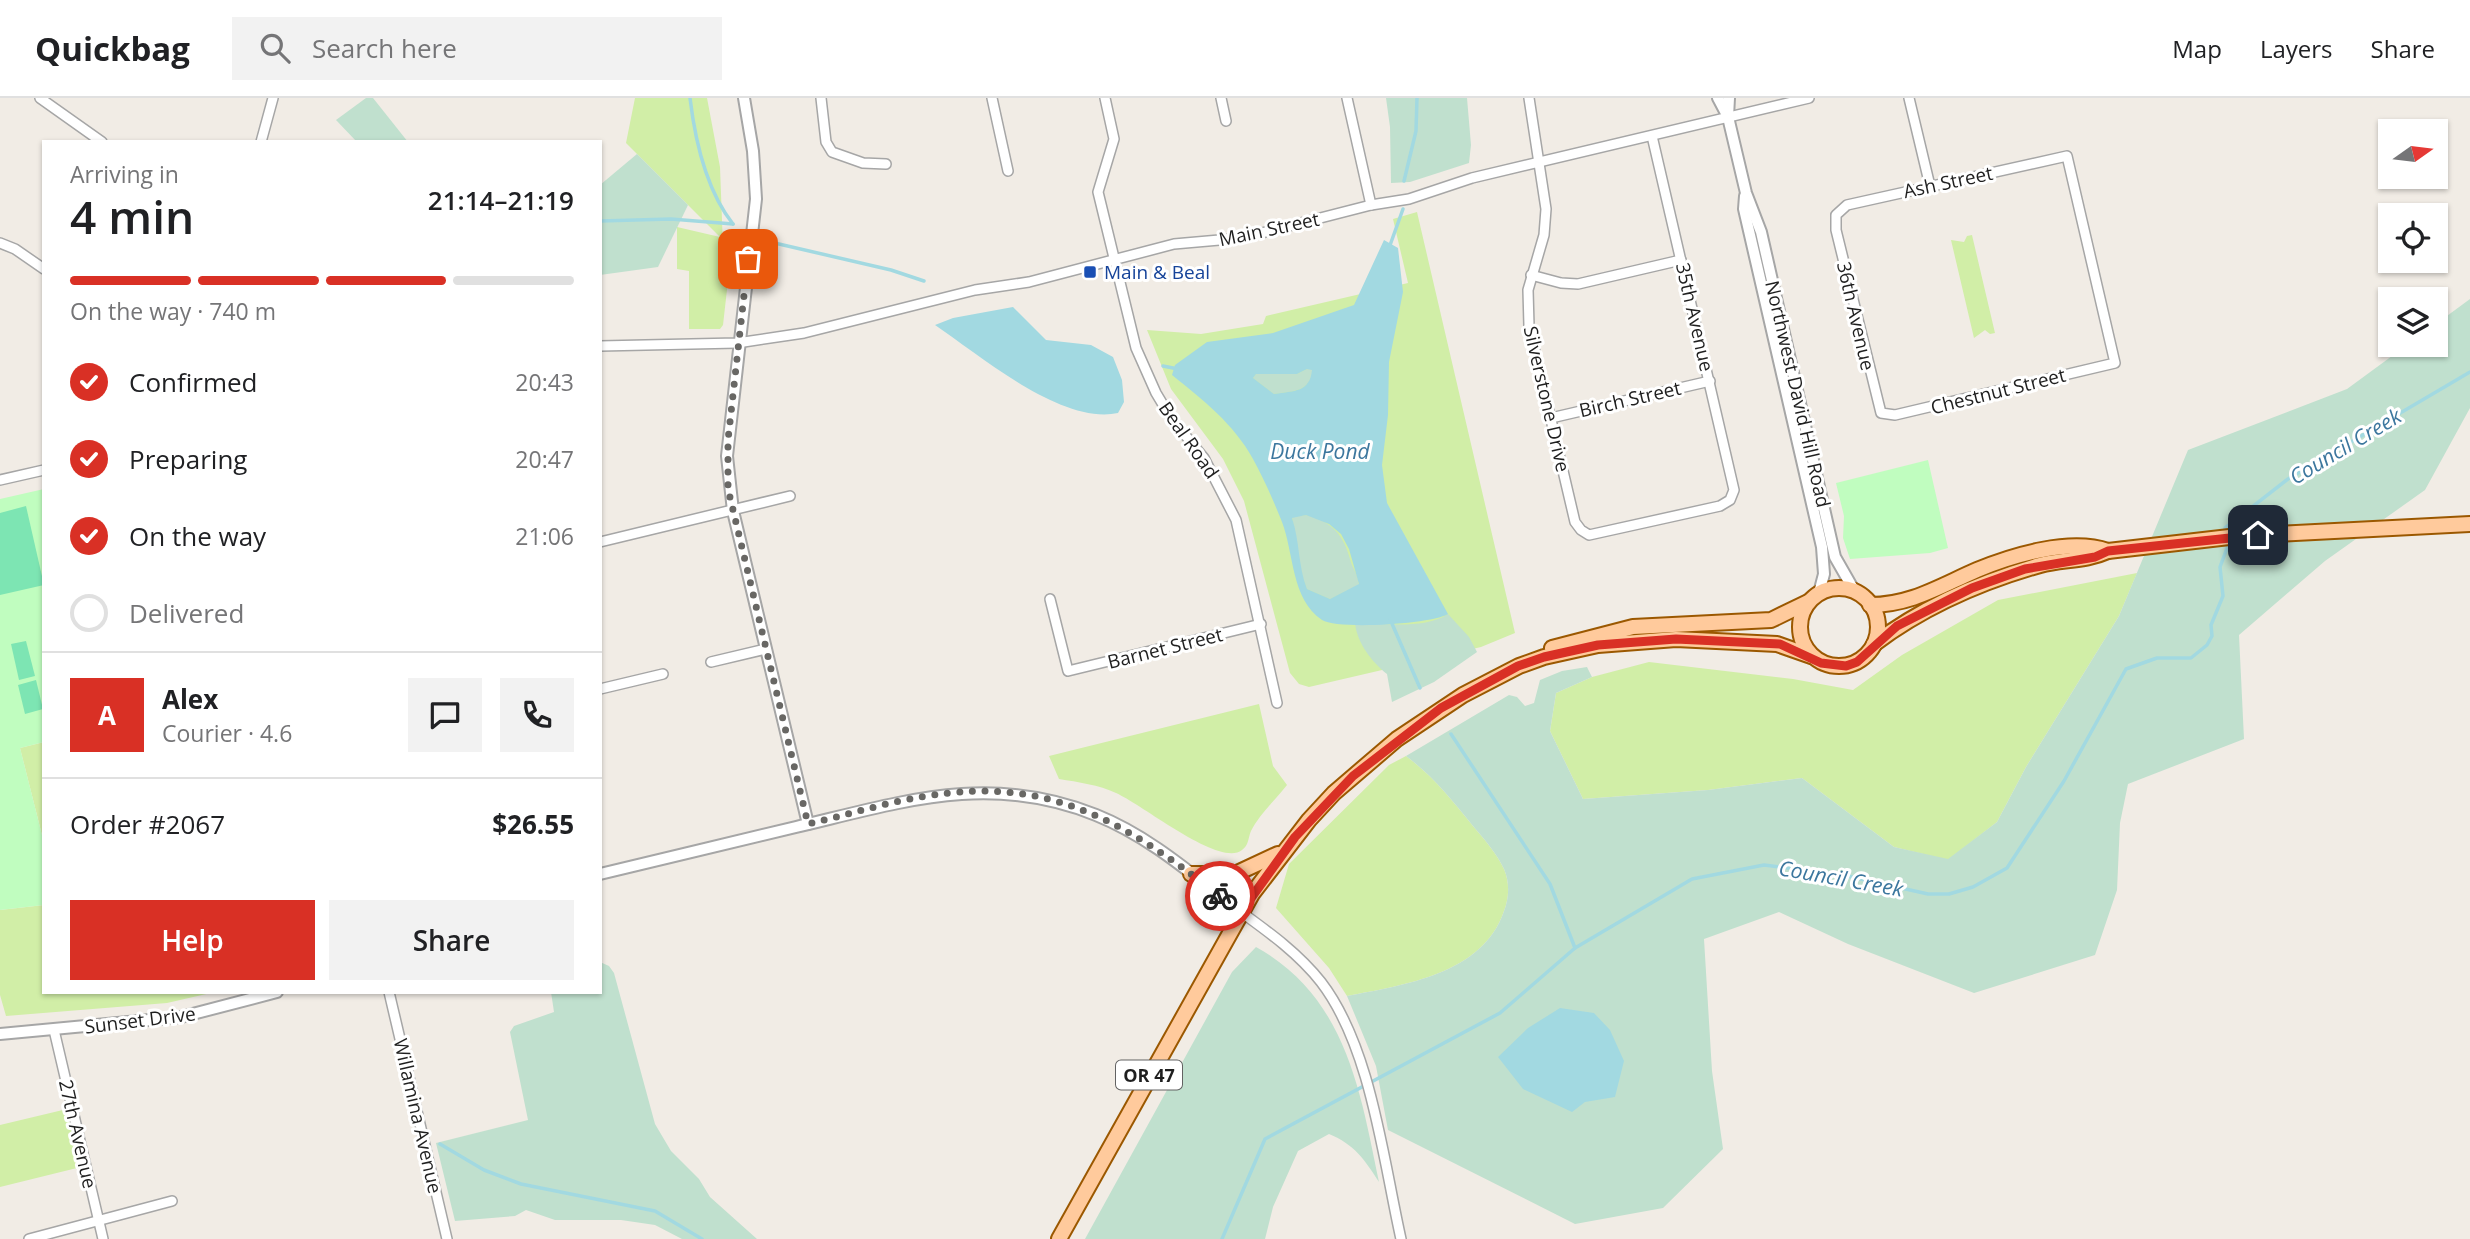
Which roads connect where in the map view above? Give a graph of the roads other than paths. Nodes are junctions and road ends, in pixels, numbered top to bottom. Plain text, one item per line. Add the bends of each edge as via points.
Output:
1 (40, 98) edge
2 (273, 98) edge
3 (744, 98) edge
4 (821, 98) edge
5 (992, 98) edge
6 (1105, 98) edge
7 (1221, 98) edge
8 (1347, 98) edge
9 (1529, 98) edge
10 (1718, 98) edge
11 (1729, 98) edge
12 (1809, 98) edge
13 (1909, 98) edge
14 (1728, 117) junction
15 (1226, 121) dead end
16 (1652, 136) junction
17 (99, 140) edge
18 (262, 140) edge
19 (1538, 163) junction
20 (886, 164) dead end
21 (1008, 171) dead end
22 (1930, 186) junction
23 (1745, 193) junction
24 (1371, 205) junction
25 (1835, 218) joint
26 (0, 243) edge
27 (1681, 260) junction
28 (1114, 261) junction
29 (42, 269) edge
30 (1531, 275) junction
31 (737, 343) junction
32 (602, 346) edge
33 (2115, 363) joint
34 (1710, 381) junction
35 (1881, 413) joint
36 (1551, 418) junction
37 (42, 470) edge
38 (0, 480) edge
39 (790, 496) dead end
40 (733, 511) junction
41 (2470, 524) edge
42 (1583, 533) joint
43 (602, 542) edge
44 (2108, 551) junction
45 (1855, 592) junction
46 (1814, 598) junction
47 (1050, 599) dead end
48 (1871, 605) junction
49 (1261, 624) junction
50 (1874, 644) junction
51 (766, 649) junction
52 (1811, 656) junction
53 (1544, 657) junction
54 (711, 662) dead end
55 (663, 674) dead end
56 (602, 689) edge
57 (1277, 703) dead end
58 (808, 824) junction
59 (1282, 852) junction
60 (602, 874) edge
61 (1191, 874) junction
62 (1241, 912) junction
63 (269, 994) edge
64 (389, 994) edge
65 (54, 1030) junction
66 (0, 1034) edge
67 (172, 1201) dead end
68 (99, 1221) junction
69 (29, 1239) edge
70 (103, 1239) edge
71 (447, 1239) edge
72 (1059, 1239) edge
73 (1401, 1239) edge

1 - 17 street
2 - 18 street
3 - 31 street via 756,199
4 - 20 street via 832,152 863,163
5 - 21 street
6 - 28 street, Beal Road via 1114,139 1098,192
7 - 15 street
8 - 24 street
9 - 19 street, Silverstone Drive
10 - 14 street, Northwest David Hill Road
11 - 14 street, Northwest David Hill Road
12 - 14 street, Main Street
13 - 22 street
14 - 16 street, Main Street
14 - 23 street, Northwest David Hill Road
16 - 19 street, Main Street
16 - 27 street, 35th Avenue
19 - 24 street, Main Street
19 - 30 street, Silverstone Drive via 1545,222
22 - 25 street, Ash Street via 1847,205
22 - 33 street, Ash Street via 2067,156
23 - 45 street, Northwest David Hill Road via 1761,232 1835,557
23 - 46 street, Northwest David Hill Road via 1744,209 1822,547 1824,574
24 - 28 street, Main Street via 1242,238 1174,244
25 - 35 street, 36th Avenue
26 - 29 street
27 - 30 street via 1578,284
27 - 34 street, 35th Avenue
28 - 31 street, Main Street via 804,333
28 - 49 street, Beal Road via 1136,348 1156,393 1204,458 1236,520
30 - 36 street, Silverstone Drive via 1529,326
31 - 32 street, Main Street
31 - 40 street via 727,456
33 - 35 street, Chestnut Street via 1895,415
34 - 36 street, Birch Street
34 - 42 street, 35th Avenue via 1734,486 1731,498 1720,506 1596,535
36 - 42 street, Silverstone Drive via 1575,522
37 - 38 street
39 - 40 street
40 - 43 street
40 - 51 street
41 - 44 main road via 2287,533
44 - 48 main road via 2094,546 2051,550 1979,569 1912,600
44 - 50 main road via 2025,569 1972,588 1897,626
45 - 46 main road via 1831,589
45 - 48 main road
46 - 52 main road via 1802,612 1800,635
46 - 53 main road via 1771,620 1633,627 1552,648
47 - 49 street, Barnet Street via 1068,671
48 - 50 main road via 1878,624
49 - 57 street, Beal Road
50 - 52 main road via 1857,662 1846,666 1833,666
51 - 54 street
51 - 58 street
52 - 53 main road, OR 47 via 1780,644 1676,639 1598,645
53 - 59 main road, OR 47 via 1463,695 1397,739 1334,793
55 - 56 street
58 - 60 street
58 - 61 street via 930,795 1019,794 1079,808 1119,825
59 - 61 main road via 1235,874
59 - 62 main road, OR 47
61 - 62 street
62 - 72 main road, OR 47
62 - 73 street via 1291,950 1321,982 1342,1014 1363,1067
63 - 65 street, Sunset Drive via 181,1017
64 - 71 street, Willamina Avenue
65 - 66 street, Sunset Drive
65 - 68 street, 27th Avenue
67 - 68 street
68 - 69 street
68 - 70 street, 27th Avenue

